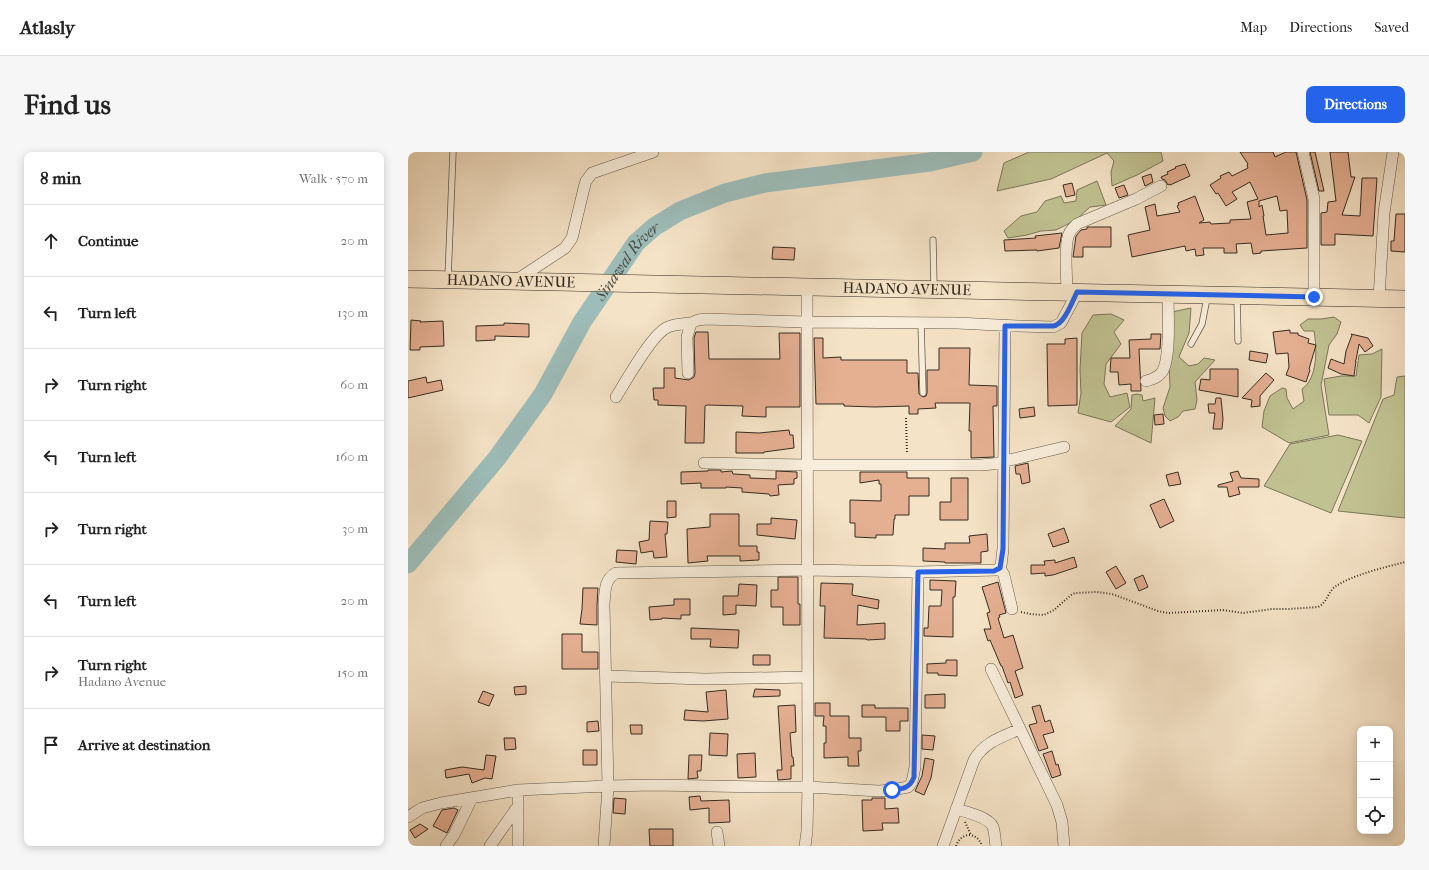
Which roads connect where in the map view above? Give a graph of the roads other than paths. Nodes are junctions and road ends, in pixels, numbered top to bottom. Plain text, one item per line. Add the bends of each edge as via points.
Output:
1 (453, 152) edge
2 (653, 152) edge
3 (1303, 152) edge
4 (1393, 152) edge
5 (641, 154) edge
6 (1161, 186) dead end
7 (933, 240) dead end
8 (408, 279) edge
9 (448, 279) junction
10 (515, 281) junction
11 (807, 287) junction
12 (934, 290) junction
13 (1072, 292) junction
14 (1168, 294) junction
15 (1208, 295) junction
16 (1237, 296) junction
17 (1314, 297) junction
18 (1379, 299) junction
19 (1405, 300) edge
20 (806, 322) junction
21 (691, 323) junction
22 (921, 323) junction
23 (1005, 326) junction
24 (1238, 341) dead end
25 (1191, 344) dead end
26 (688, 373) dead end
27 (1146, 381) dead end
28 (923, 393) dead end
29 (616, 397) dead end
30 (1064, 447) dead end
31 (1004, 461) junction
32 (704, 463) dead end
33 (807, 465) junction
34 (1000, 568) junction
35 (807, 570) junction
36 (918, 572) junction
37 (1012, 609) road end
38 (991, 669) dead end
39 (606, 676) junction
40 (808, 677) junction
41 (1020, 729) junction
42 (608, 786) junction
43 (808, 787) junction
44 (518, 790) junction
45 (472, 798) junction
46 (518, 806) junction
47 (956, 809) junction
48 (408, 817) edge
49 (717, 832) dead end
50 (446, 846) edge
51 (490, 846) edge
52 (518, 846) edge
53 (604, 846) edge
54 (719, 846) edge
55 (805, 846) edge
56 (943, 846) edge
57 (996, 846) edge
58 (1064, 846) edge

1 - 9 lane
2 - 5 street
3 - 17 street via 1314,199
4 - 18 street via 1384,213
5 - 10 street via 588,177 569,244
6 - 13 street via 1073,228 1067,238 1066,247
7 - 12 lane
8 - 9 main road, HADANO AVENUE
9 - 10 main road, HADANO AVENUE
10 - 11 main road, HADANO AVENUE
11 - 12 main road, HADANO AVENUE
11 - 20 street
12 - 13 main road, HADANO AVENUE
13 - 14 main road, HADANO AVENUE
13 - 23 street via 1062,321 1058,325
14 - 15 main road, HADANO AVENUE
14 - 27 street via 1167,353 1164,367 1159,375
15 - 16 main road, HADANO AVENUE
15 - 25 lane via 1202,324
16 - 17 main road, HADANO AVENUE
16 - 24 lane
17 - 18 main road, HADANO AVENUE
18 - 19 main road, HADANO AVENUE
20 - 21 street via 706,319
20 - 22 street
20 - 33 street
21 - 26 street via 688,336
21 - 29 street via 668,327 658,335
22 - 23 street via 957,322
22 - 28 lane
23 - 31 street
30 - 31 street
31 - 33 street via 980,465
31 - 34 street via 1003,549
32 - 33 street
33 - 35 street
34 - 36 street via 994,571
34 - 37 street
35 - 36 street
35 - 39 street via 611,575 606,587 604,605
35 - 40 street
36 - 43 street via 915,767 912,782 908,787 878,791
38 - 41 street
39 - 40 street via 704,679
39 - 42 street
40 - 43 street
41 - 47 street via 993,740 977,754
41 - 58 street via 1057,804
42 - 43 street
42 - 44 street
42 - 53 street
43 - 55 street
44 - 45 street
44 - 46 street
45 - 48 street via 422,808
45 - 50 street
46 - 51 street
46 - 52 street
47 - 56 street
47 - 57 street via 990,822
49 - 54 street

